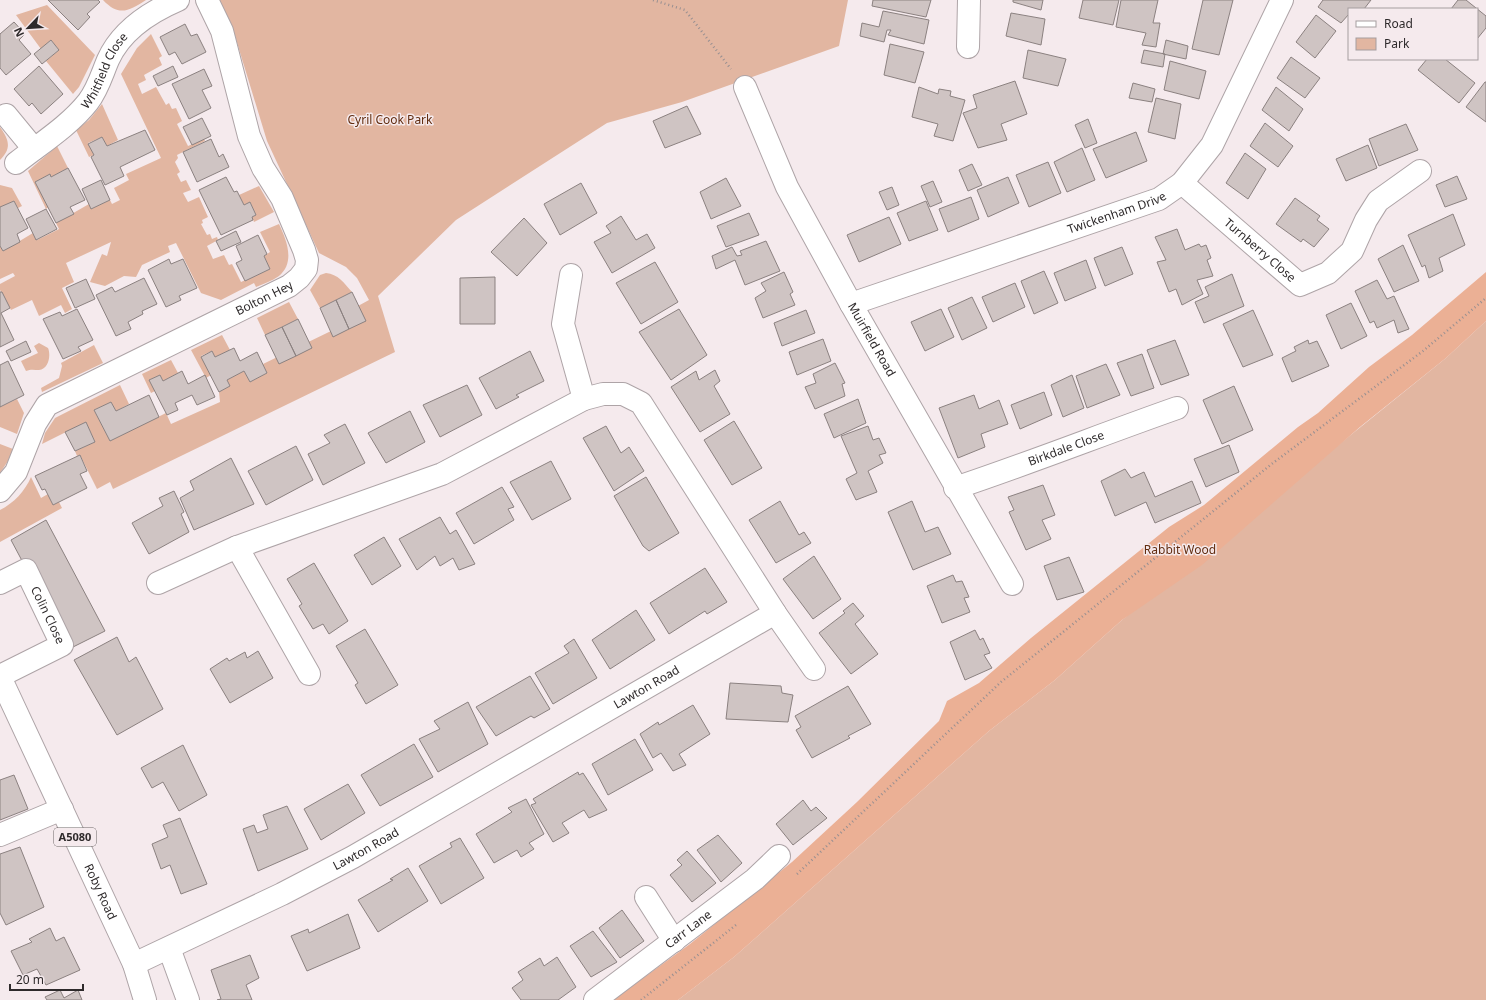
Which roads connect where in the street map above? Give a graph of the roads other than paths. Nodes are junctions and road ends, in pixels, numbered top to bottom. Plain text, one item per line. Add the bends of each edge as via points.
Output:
1 (178, 0) edge
2 (207, 0) edge
3 (969, 0) edge
4 (1282, 0) edge
5 (968, 47) dead end
6 (745, 87) road end
7 (6, 115) dead end
8 (34, 149) junction
9 (16, 163) dead end
10 (1420, 171) dead end
11 (1182, 183) junction
12 (571, 275) dead end
13 (850, 304) junction
14 (584, 398) junction
15 (1177, 408) dead end
16 (955, 488) junction
17 (0, 491) edge
18 (237, 547) junction
19 (0, 583) edge
20 (158, 583) dead end
21 (1012, 584) dead end
22 (775, 613) junction
23 (814, 669) dead end
24 (309, 674) dead end
25 (0, 676) edge
26 (62, 809) junction
27 (0, 835) edge
28 (779, 856) dead end
29 (646, 897) dead end
30 (674, 941) junction
31 (168, 948) junction
32 (134, 964) junction
33 (145, 1000) edge
34 (188, 1000) edge
35 (595, 1000) edge

1 - 8 street, Whitfield Close via 155,12 116,43 89,101 78,114
2 - 17 street, Bolton Hey via 222,31 250,136 263,168 296,227 307,260 306,269 289,286 47,405 35,424 16,472
3 - 5 street
4 - 11 street, Twickenham Drive via 1212,144
6 - 13 street, Muirfield Road via 787,187
7 - 8 street
8 - 9 street, Whitfield Close
10 - 11 street, Turnberry Close via 1378,201 1352,251 1328,273 1300,284
11 - 13 street, Twickenham Drive via 1160,199
12 - 14 street via 563,324
13 - 16 street, Muirfield Road
14 - 18 street via 442,474
14 - 22 street via 603,394 623,394 641,403
15 - 16 street, Birkdale Close
16 - 21 street, Muirfield Road
18 - 20 street
18 - 24 street
19 - 25 street, Colin Close via 26,570 62,645
22 - 23 street
22 - 31 street, Lawton Road via 353,857
25 - 26 street, Roby Road / A5080
26 - 27 street
26 - 32 street, Roby Road / A5080
28 - 30 street, Carr Lane via 754,879
29 - 30 street
30 - 35 street, Carr Lane
31 - 32 street, Lawton Road
31 - 34 street
32 - 33 street, Roby Road / A5080

